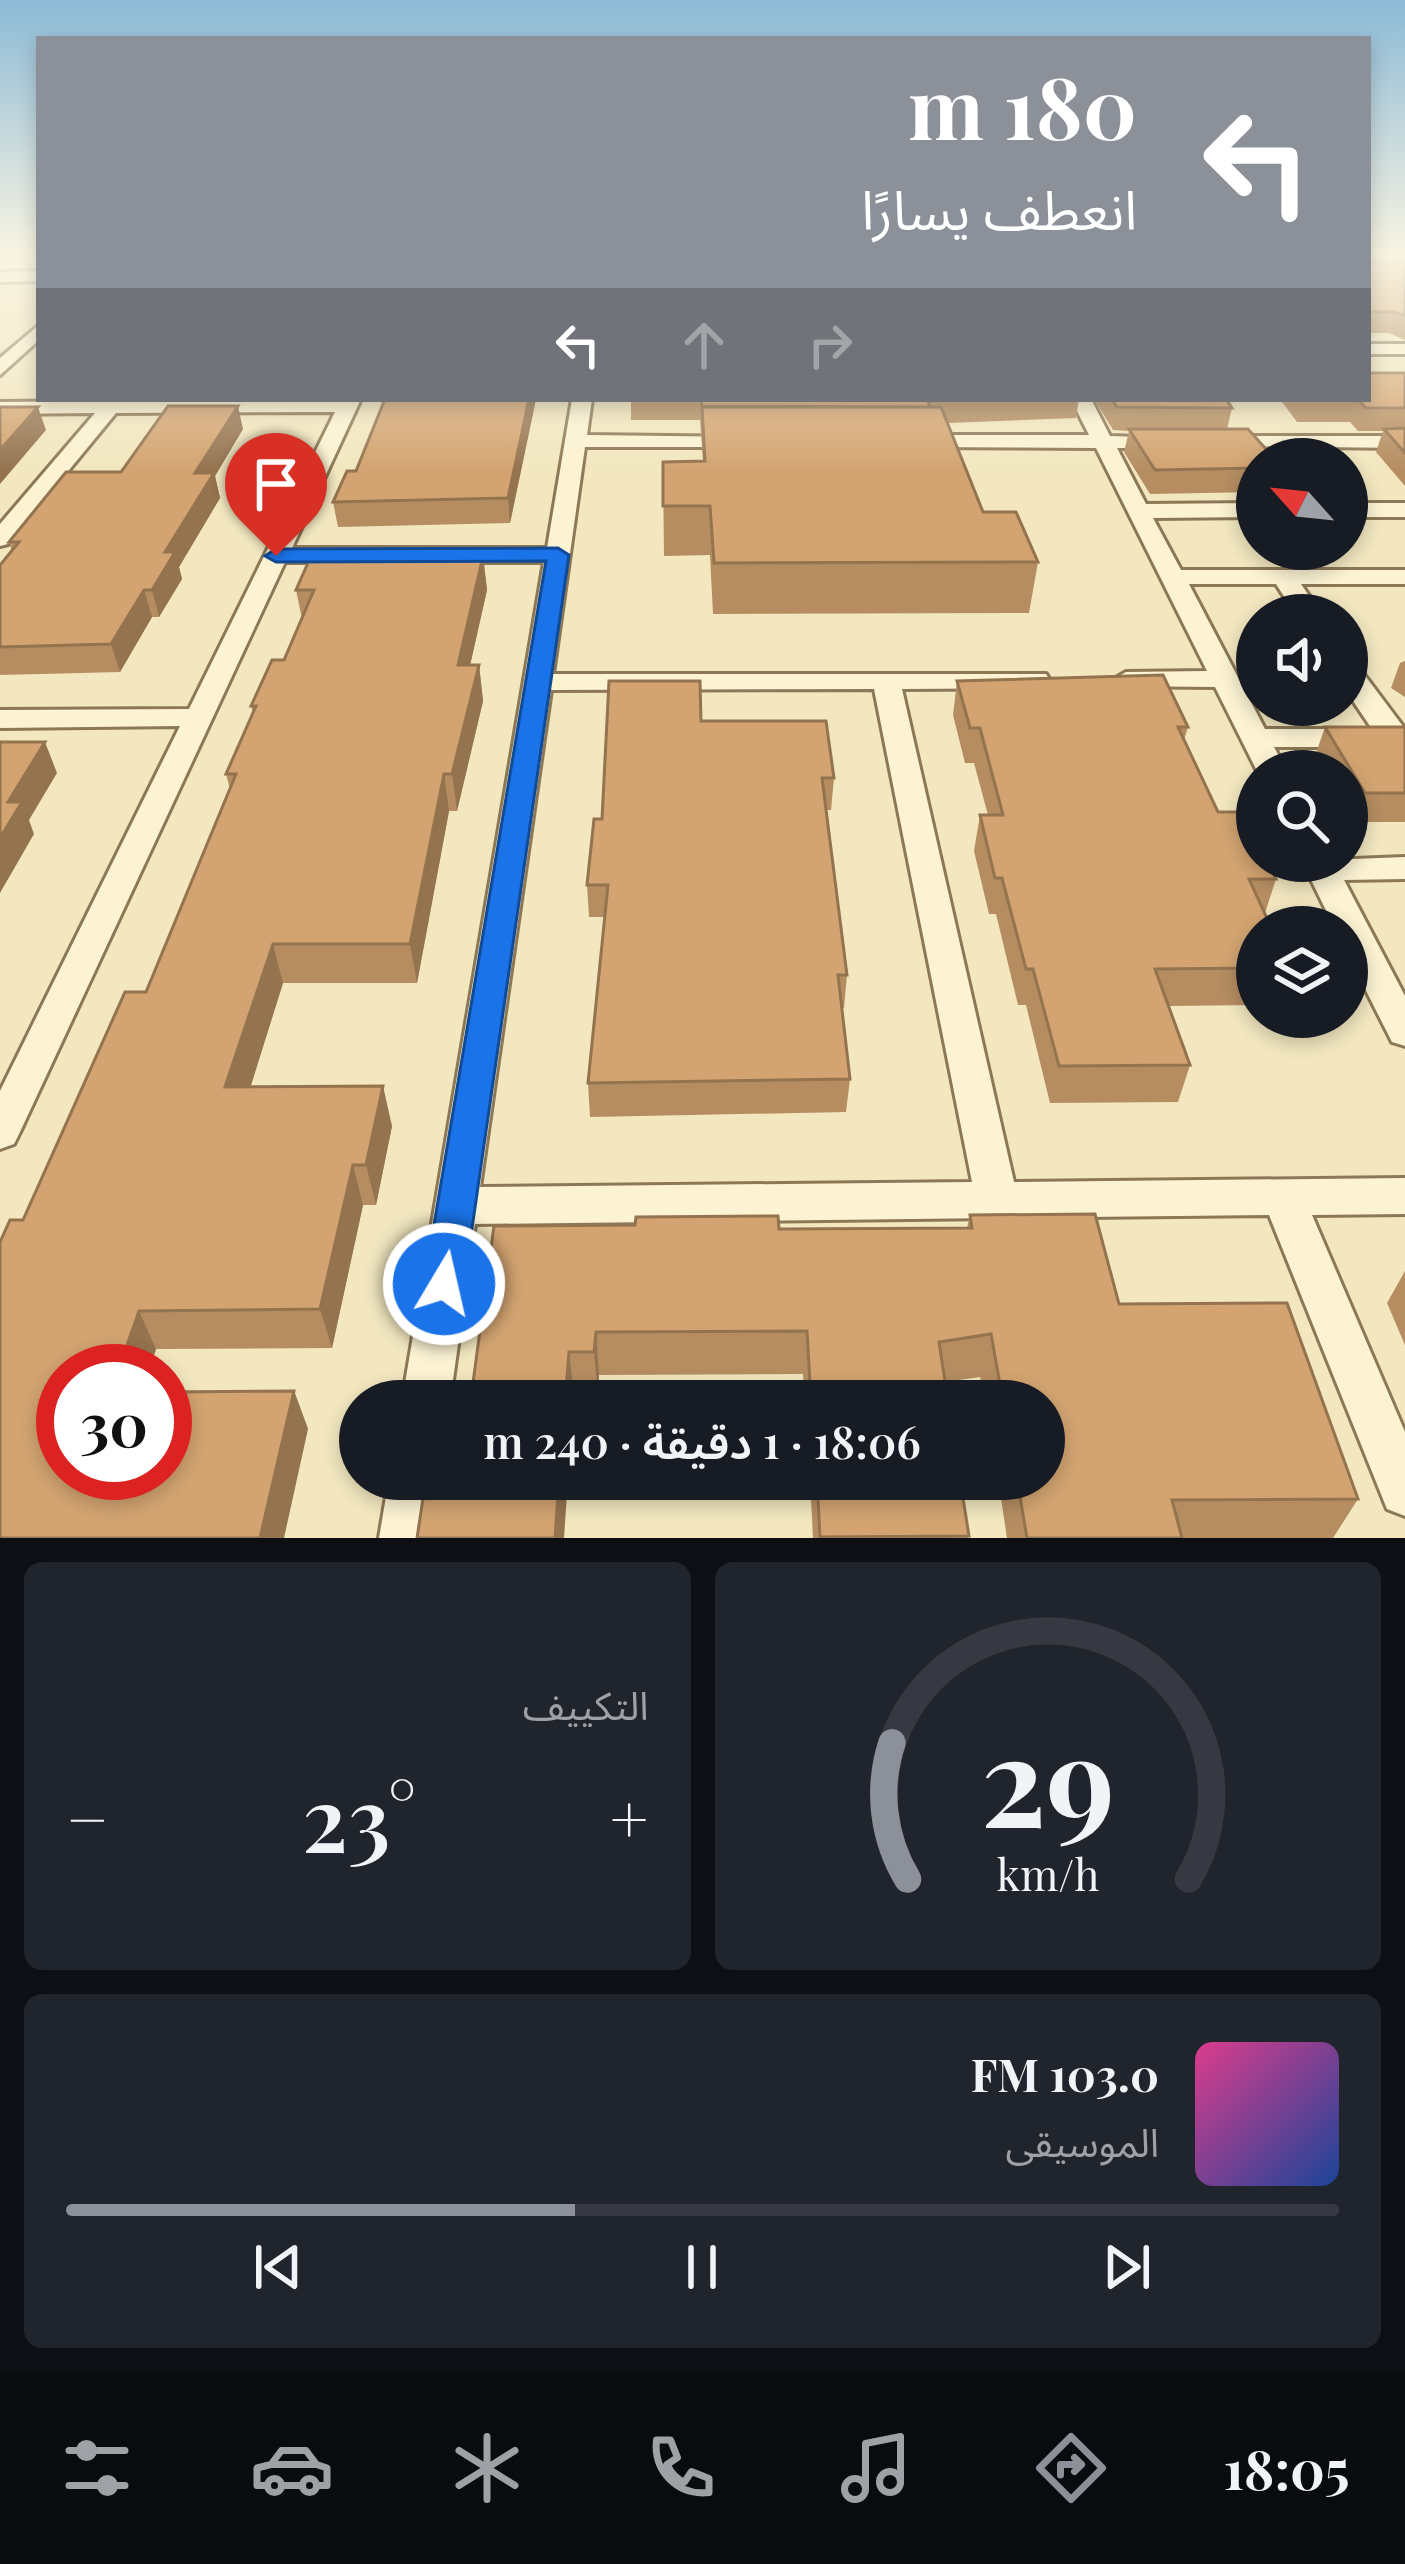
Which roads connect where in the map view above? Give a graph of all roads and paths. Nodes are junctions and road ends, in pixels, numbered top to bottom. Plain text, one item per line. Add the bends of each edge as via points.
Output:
1 (36, 334) edge
2 (1371, 349) edge
3 (1405, 349) edge
4 (0, 369) edge
5 (350, 402) edge
6 (582, 402) edge
7 (1083, 402) edge
8 (0, 408) edge
9 (110, 408) junction
10 (575, 441) junction
11 (767, 441) edge
12 (887, 441) edge
13 (1103, 442) junction
14 (1405, 442) edge
15 (0, 507) edge
16 (27, 507) junction
17 (1236, 510) edge
18 (1368, 510) edge
19 (1405, 510) edge
20 (1138, 511) junction
21 (0, 539) edge
22 (558, 555) junction
23 (276, 556) junction
24 (1172, 577) junction
25 (1284, 577) junction
26 (1405, 577) edge
27 (1295, 594) edge
28 (886, 680) junction
29 (1225, 680) junction
30 (538, 682) junction
31 (1368, 698) edge
32 (200, 717) junction
33 (0, 719) edge
34 (1255, 737) junction
35 (1399, 738) edge
36 (1262, 750) edge
37 (1368, 867) edge
38 (1405, 868) edge
39 (1329, 882) edge
40 (1405, 1032) edge
41 (0, 1132) edge
42 (1405, 1196) edge
43 (1283, 1198) junction
44 (997, 1200) junction
45 (456, 1206) junction
46 (429, 1380) edge
47 (1405, 1491) edge
48 (411, 1500) edge
49 (405, 1538) edge

1 - 4 street
2 - 3 street
5 - 9 street
5 - 23 street
6 - 10 street
7 - 13 street
8 - 9 street
9 - 16 street
10 - 11 street
10 - 22 street
12 - 13 street
13 - 14 street
13 - 20 street
15 - 16 street
16 - 21 street
17 - 20 street
18 - 19 street
20 - 24 street
22 - 23 street
22 - 30 street
23 - 32 street
24 - 25 street
24 - 29 street
25 - 26 street
25 - 27 street
28 - 29 street
28 - 30 street
28 - 44 street
29 - 34 street
30 - 45 street
31 - 35 street
32 - 33 street
32 - 41 street
34 - 35 street
34 - 36 street
37 - 38 street
39 - 40 street
42 - 43 street
43 - 44 street
43 - 47 street
44 - 45 street
45 - 46 street
48 - 49 street

